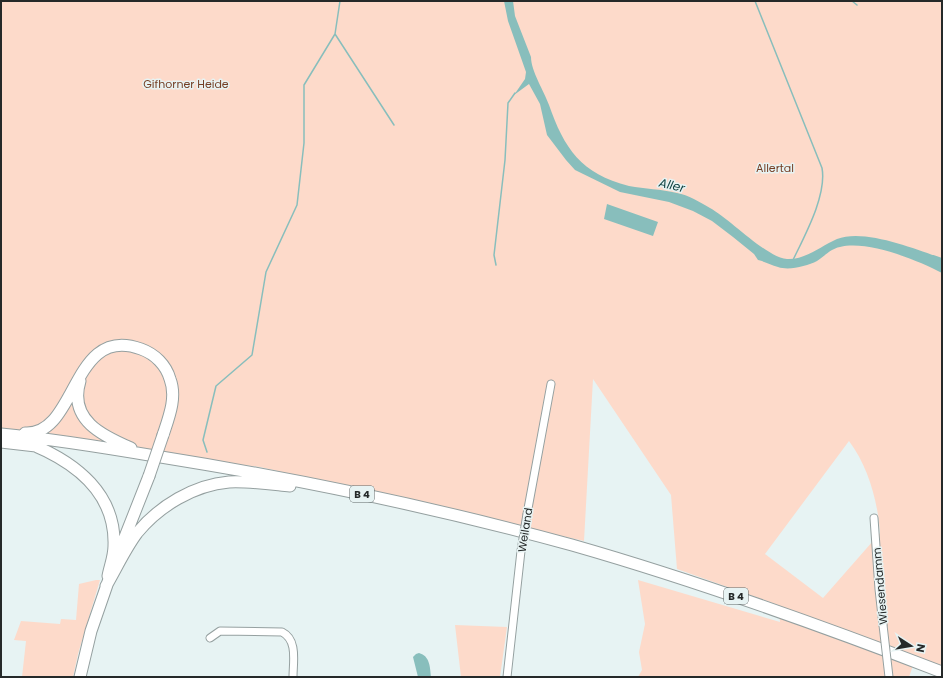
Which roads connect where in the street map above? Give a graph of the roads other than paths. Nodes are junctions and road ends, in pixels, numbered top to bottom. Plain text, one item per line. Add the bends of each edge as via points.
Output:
1 (84, 369) junction
2 (551, 384) dead end
3 (3, 437) edge
4 (33, 446) junction
5 (144, 454) junction
6 (290, 486) junction
7 (874, 518) dead end
8 (106, 586) junction
9 (210, 638) dead end
10 (942, 672) edge
11 (80, 677) edge
12 (292, 677) edge
13 (506, 677) edge
14 (889, 677) edge
15 (942, 677) edge

1 - 3 highway via 50,425 37,432
1 - 5 highway via 78,395 85,419 100,434
1 - 8 highway, bridge via 106,350 135,347 156,358 168,373 173,391 171,411 164,435
2 - 13 street, Weiland, bridge via 521,551
3 - 4 highway, B 4
3 - 5 highway, B 4
4 - 6 highway, B 4 via 149,461
4 - 8 highway via 56,455 73,466 91,483 106,506 114,547
5 - 10 highway, B 4 via 231,468 382,498 573,546 795,616
6 - 8 highway via 229,482 211,485 177,500 137,533
6 - 15 highway, B 4 via 381,505 572,552 793,621
7 - 14 street, Wiesendamm, bridge
8 - 11 highway via 91,631
9 - 12 street via 220,631 282,632 288,635 293,645

